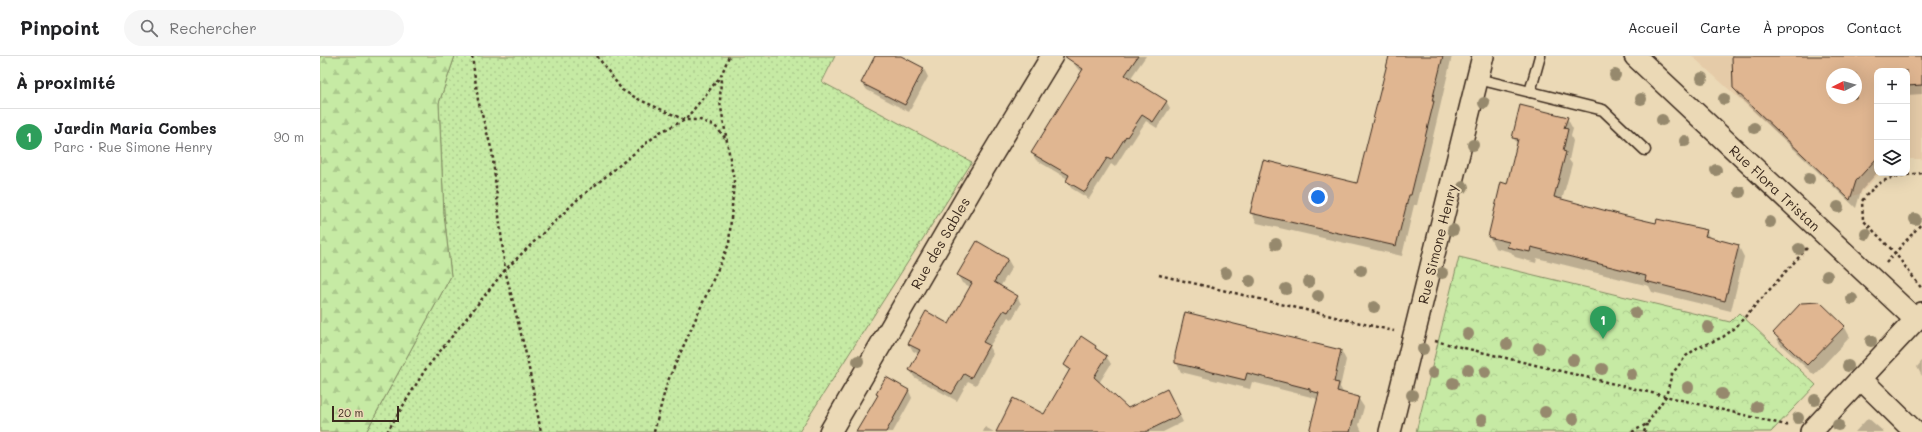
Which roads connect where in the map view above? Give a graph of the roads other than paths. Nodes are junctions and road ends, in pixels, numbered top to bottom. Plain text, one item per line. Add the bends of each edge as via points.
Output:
1 (1052, 56) edge
2 (1483, 56) edge
3 (1540, 56) edge
4 (1635, 56) edge
5 (1478, 79) junction
6 (1530, 92) junction
7 (1644, 150) dead end
8 (1919, 317) edge
9 (1861, 379) junction
10 (1801, 429) edge
11 (830, 432) edge
12 (1390, 432) edge
13 (1915, 432) edge

1 - 11 street, Rue des Sables
2 - 5 street, Rue Simone Henry
3 - 6 lane
4 - 8 street, Rue Flora Tristan via 1871,279
5 - 6 lane
5 - 12 street, Rue Simone Henry
6 - 7 lane via 1603,110
8 - 9 street
9 - 10 street
9 - 13 street

